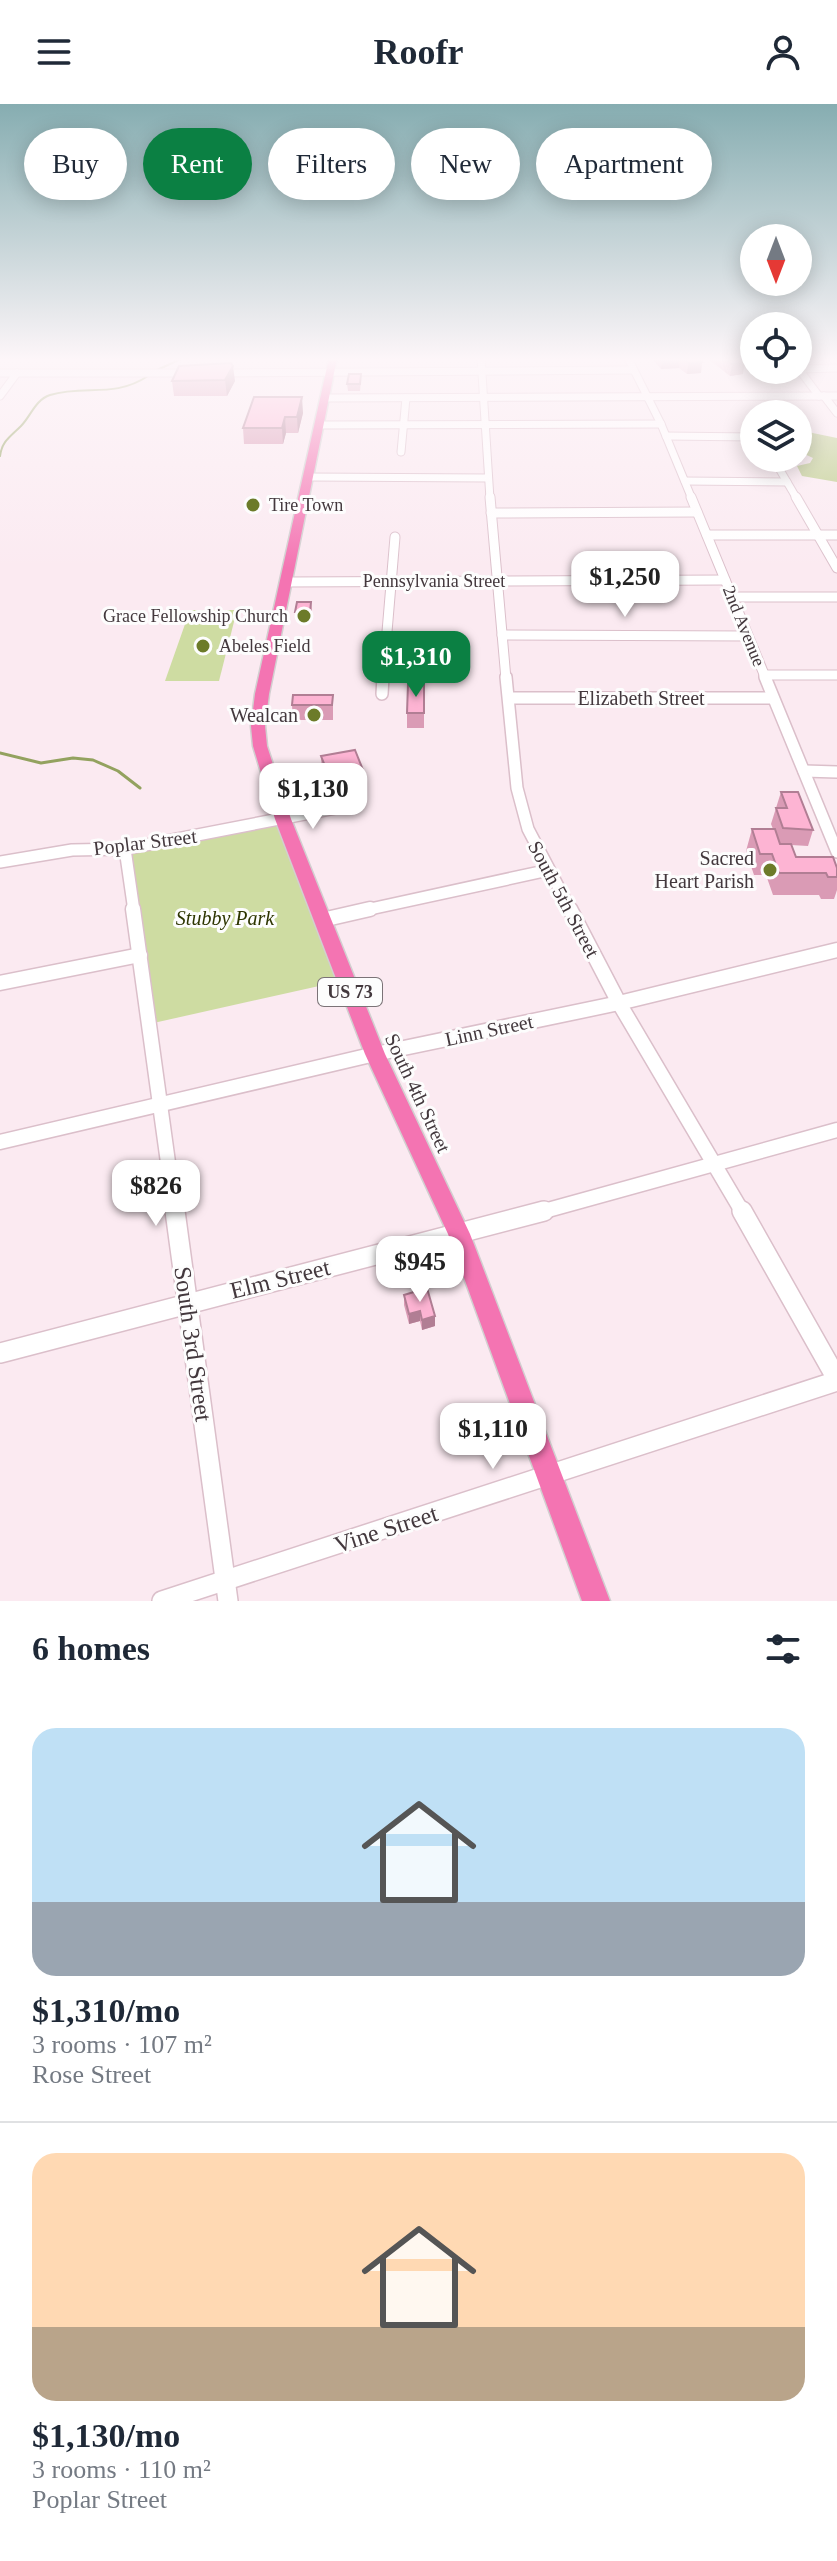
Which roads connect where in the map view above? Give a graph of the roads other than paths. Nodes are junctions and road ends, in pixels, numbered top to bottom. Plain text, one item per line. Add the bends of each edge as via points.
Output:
1 (320, 428) edge
2 (404, 428) edge
3 (485, 428) edge
4 (663, 428) edge
5 (740, 435) edge
6 (666, 436) junction
7 (401, 452) dead end
8 (781, 472) edge
9 (309, 477) junction
10 (488, 478) junction
11 (685, 481) junction
12 (787, 482) junction
13 (697, 512) junction
14 (491, 513) junction
15 (707, 535) junction
16 (817, 535) junction
17 (837, 535) edge
18 (395, 537) dead end
19 (837, 568) edge
20 (725, 580) junction
21 (390, 581) junction
22 (496, 581) junction
23 (287, 582) junction
24 (733, 597) junction
25 (837, 597) edge
26 (502, 635) junction
27 (748, 636) junction
28 (764, 675) junction
29 (837, 675) edge
30 (382, 694) dead end
31 (509, 698) junction
32 (773, 698) junction
33 (804, 771) junction
34 (837, 772) edge
35 (336, 808) dead end
36 (283, 819) junction
37 (125, 849) junction
38 (837, 852) edge
39 (0, 862) edge
40 (549, 870) junction
41 (322, 920) junction
42 (837, 950) edge
43 (140, 955) junction
44 (0, 983) edge
45 (619, 1003) junction
46 (375, 1054) junction
47 (160, 1104) junction
48 (837, 1130) edge
49 (0, 1142) edge
50 (714, 1161) junction
51 (459, 1234) junction
52 (187, 1302) junction
53 (0, 1353) edge
54 (837, 1380) edge
55 (551, 1475) junction
56 (227, 1591) edge
57 (162, 1601) edge
58 (596, 1601) edge

1 - 9 highway, South 4th Street / US 73
2 - 7 street
3 - 10 street, South 5th Street
4 - 6 street, 2nd Avenue
5 - 6 street
6 - 11 street, 2nd Avenue
8 - 12 street
9 - 10 street
9 - 23 highway, South 4th Street / US 73
10 - 14 street, South 5th Street
11 - 12 street
11 - 13 street, 2nd Avenue
12 - 16 street
13 - 14 street
13 - 15 street, 2nd Avenue
14 - 22 street, South 5th Street
15 - 16 street
15 - 20 street, 2nd Avenue
16 - 17 street
16 - 19 street
18 - 21 street
20 - 22 street, Pennsylvania Street
20 - 24 street, 2nd Avenue
21 - 22 street, Pennsylvania Street
21 - 23 street, Pennsylvania Street
21 - 30 street
22 - 26 street, South 5th Street
23 - 36 highway, South 4th Street / US 73 via 258,726
24 - 25 street
24 - 27 street, 2nd Avenue
26 - 27 street
26 - 31 street, South 5th Street
27 - 28 street, 2nd Avenue
28 - 29 street
28 - 32 street, 2nd Avenue
31 - 32 street, Elizabeth Street
31 - 40 street, South 5th Street via 517,788 528,829
32 - 33 street, 2nd Avenue
33 - 34 street
33 - 38 street, 2nd Avenue
35 - 36 street, Poplar Street
36 - 37 street, Poplar Street
36 - 41 highway, South 4th Street / US 73
37 - 39 street, Poplar Street via 72,850
37 - 43 street, South 3rd Street
40 - 41 street
40 - 45 street, South 5th Street
41 - 46 highway, South 4th Street / US 73
42 - 45 street, Linn Street
43 - 44 street
43 - 47 street, South 3rd Street
45 - 46 street, Linn Street
45 - 50 street, South 5th Street
46 - 47 street, Linn Street
46 - 51 highway, South 4th Street / US 73
47 - 49 street, Linn Street
47 - 52 street, South 3rd Street
48 - 50 street, Elm Street
50 - 51 street, Elm Street
50 - 54 street, South 5th Street
51 - 52 street, Elm Street
51 - 55 highway, South 4th Street / US 73
52 - 53 street, Elm Street
52 - 56 street, South 3rd Street
54 - 55 street, Vine Street
55 - 56 street, Vine Street
55 - 58 highway, South 4th Street / US 73
56 - 57 street, Vine Street

